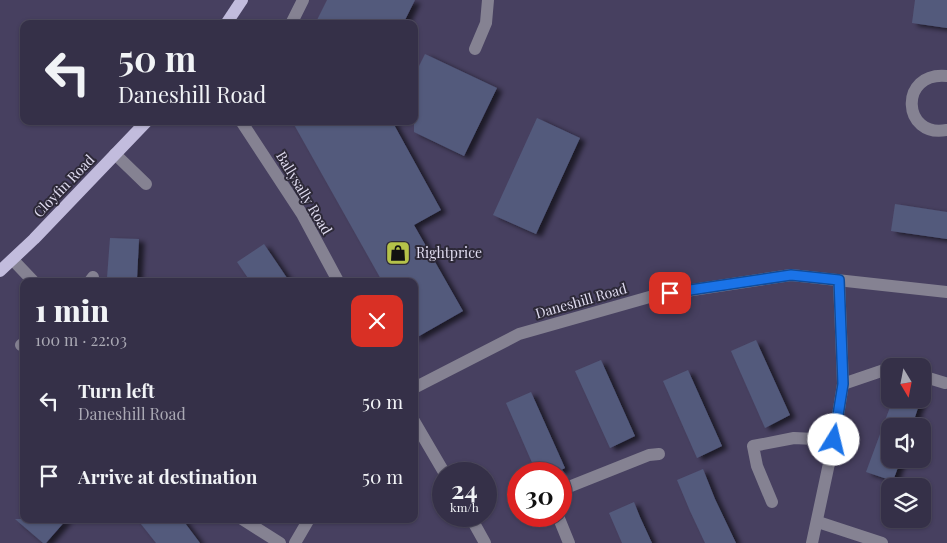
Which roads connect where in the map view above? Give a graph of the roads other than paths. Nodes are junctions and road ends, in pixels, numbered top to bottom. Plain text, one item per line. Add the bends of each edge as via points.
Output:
1 (242, 0) edge
2 (303, 0) edge
3 (488, 0) edge
4 (229, 20) edge
5 (293, 20) edge
6 (475, 49) dead end
7 (947, 76) edge
8 (143, 125) edge
9 (244, 125) edge
10 (947, 130) edge
11 (115, 154) junction
12 (146, 184) dead end
13 (13, 260) junction
14 (0, 271) edge
15 (30, 278) edge
16 (336, 278) edge
17 (839, 280) junction
18 (947, 292) edge
19 (881, 371) edge
20 (931, 379) edge
21 (945, 383) dead end
22 (843, 384) junction
23 (418, 386) edge
24 (418, 428) edge
25 (834, 440) junction
26 (659, 454) dead end
27 (438, 462) edge
28 (572, 486) edge
29 (772, 502) dead end
30 (818, 522) junction
31 (248, 523) edge
32 (307, 523) edge
33 (476, 527) edge
34 (562, 527) edge
35 (280, 543) edge
36 (295, 543) edge
37 (485, 543) edge
38 (568, 543) edge
39 (812, 543) edge
40 (882, 543) edge

1 - 4 main road
2 - 5 street
3 - 6 street via 486,23
7 - 10 street via 938,75 921,82 915,89 911,106 914,115 927,129 936,132
8 - 11 main road, Cloyfin Road
9 - 16 street, Ballysally Road via 302,214
11 - 12 street
11 - 13 main road, Cloyfin Road
13 - 14 main road, Cloyfin Road
13 - 15 street
17 - 18 street, Daneshill Road
17 - 22 street
17 - 23 street, Daneshill Road via 791,275 653,296 518,334
19 - 22 street
20 - 21 street
22 - 25 street
24 - 27 street
25 - 29 street via 794,438 753,446 757,466
25 - 30 street
26 - 28 street
30 - 39 street
30 - 40 street
31 - 35 street
32 - 36 street
33 - 37 street
34 - 38 street

